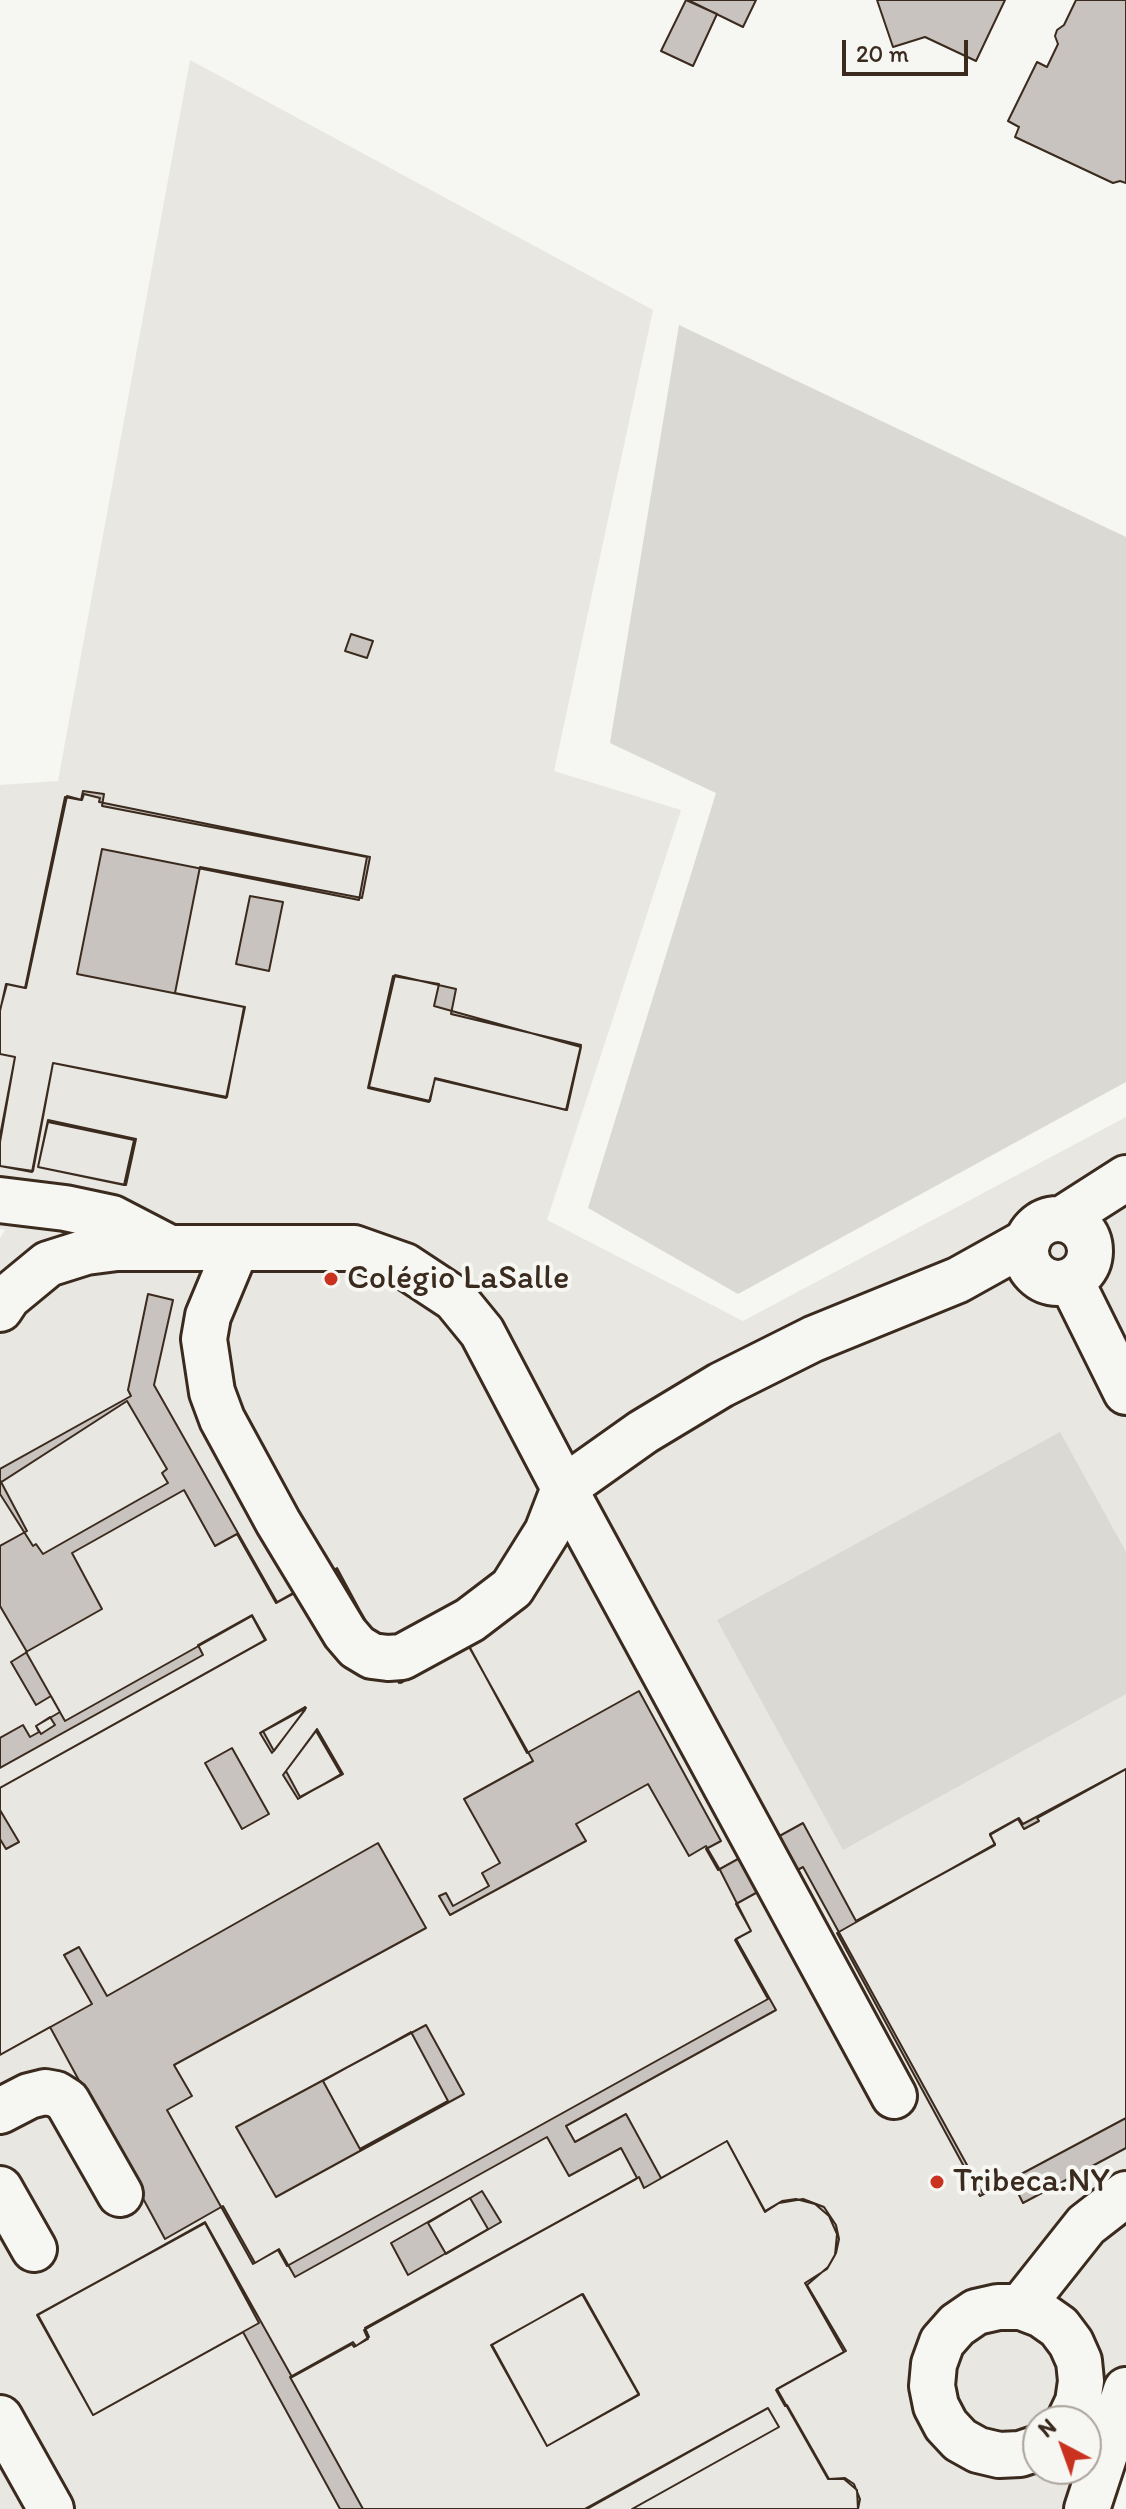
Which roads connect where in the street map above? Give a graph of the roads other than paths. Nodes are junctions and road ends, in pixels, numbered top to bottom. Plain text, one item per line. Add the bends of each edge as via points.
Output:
1 (1126, 1178) edge
2 (1126, 1199) edge
3 (0, 1200) edge
4 (169, 1248) junction
5 (236, 1249) junction
6 (1058, 1253) junction
7 (0, 1309) edge
8 (1126, 1392) edge
9 (564, 1488) junction
10 (894, 2096) dead end
11 (0, 2111) edge
12 (0, 2189) edge
13 (120, 2194) dead end
14 (1126, 2194) edge
15 (34, 2249) dead end
16 (1021, 2307) junction
17 (1125, 2393) edge
18 (1074, 2405) edge
19 (1078, 2405) edge
20 (0, 2418) edge
21 (1022, 2453) edge
22 (51, 2509) edge
23 (1087, 2509) edge

1 - 6 lane
2 - 6 lane
3 - 4 lane via 112,1218
4 - 5 lane
4 - 7 lane via 86,1252 48,1264
5 - 9 lane via 354,1248 405,1266 455,1299 482,1332
5 - 9 lane via 204,1339 212,1392 278,1522 357,1647 372,1656 402,1657 470,1620 512,1588 547,1532
6 - 8 lane
6 - 9 lane via 958,1280 813,1339 721,1385
9 - 10 lane
11 - 13 lane via 45,2092 67,2101
12 - 15 lane
14 - 16 lane via 1086,2225
16 - 18 lane via 1051,2321 1071,2343 1079,2361
16 - 21 lane via 976,2312 957,2325 942,2342 932,2386 936,2406 960,2440 999,2455
17 - 19 lane
17 - 23 lane
20 - 22 lane

